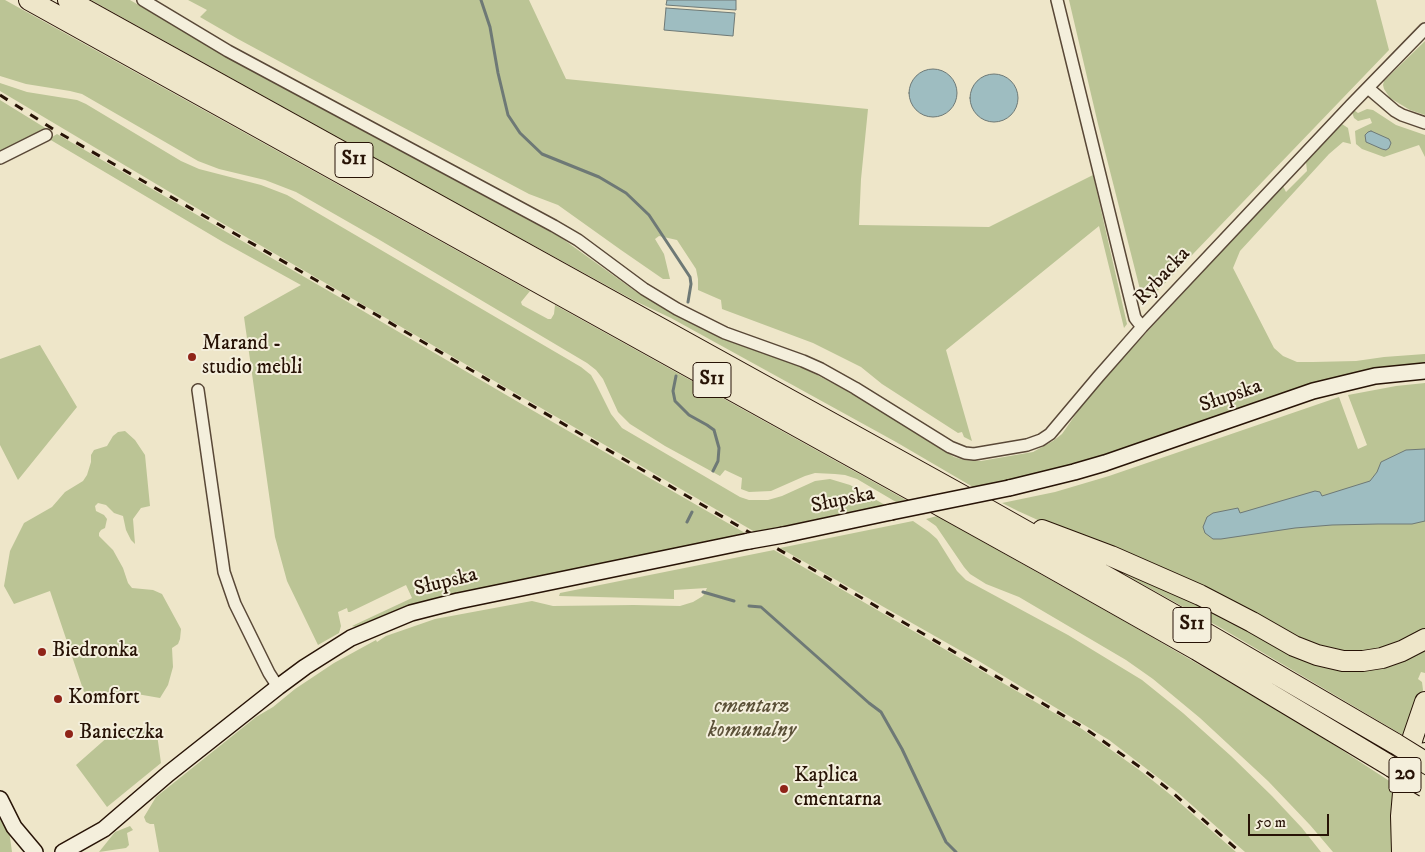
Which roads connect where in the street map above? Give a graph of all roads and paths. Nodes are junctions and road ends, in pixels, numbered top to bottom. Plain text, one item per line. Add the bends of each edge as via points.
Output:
1 (29, 0) edge
2 (68, 0) edge
3 (143, 0) edge
4 (1056, 0) edge
5 (1425, 29) edge
6 (1368, 88) junction
7 (1425, 123) edge
8 (46, 135) dead end
9 (0, 158) edge
10 (1142, 327) junction
11 (1425, 371) edge
12 (198, 390) dead end
13 (986, 510) junction
14 (1425, 639) edge
15 (278, 687) junction
16 (1425, 702) edge
17 (1425, 753) edge
18 (1425, 762) edge
19 (1425, 787) edge
20 (0, 798) edge
21 (14, 827) junction
22 (101, 831) junction
23 (20, 852) edge
24 (35, 852) edge
25 (63, 852) edge
26 (90, 852) edge
27 (1402, 852) edge
28 (1417, 852) edge

1 - 19 highway, S11, bridge via 1197,650
2 - 13 highway, S11
3 - 10 street via 228,51 554,226 677,309 725,333 821,370 956,450 982,453 1033,443 1050,434
4 - 10 street, Rybacka via 1135,318
5 - 6 street, Rybacka
6 - 7 street via 1395,111
6 - 10 street, Rybacka
8 - 9 street
11 - 15 main road, Słupska, bridge via 1375,376 1313,391 1105,463 1009,488 411,613 351,638
12 - 15 street via 224,572 235,604
13 - 14 highway via 1077,542 1170,582 1317,655 1343,661 1363,661 1402,651
13 - 18 highway, S11, bridge via 1185,620
15 - 22 main road, Słupska
16 - 27 highway, 20 via 1406,770 1401,816
17 - 28 highway via 1417,806
20 - 21 main road
21 - 23 main road
21 - 24 main road
22 - 25 main road, Słupska
22 - 26 main road, Słupska

